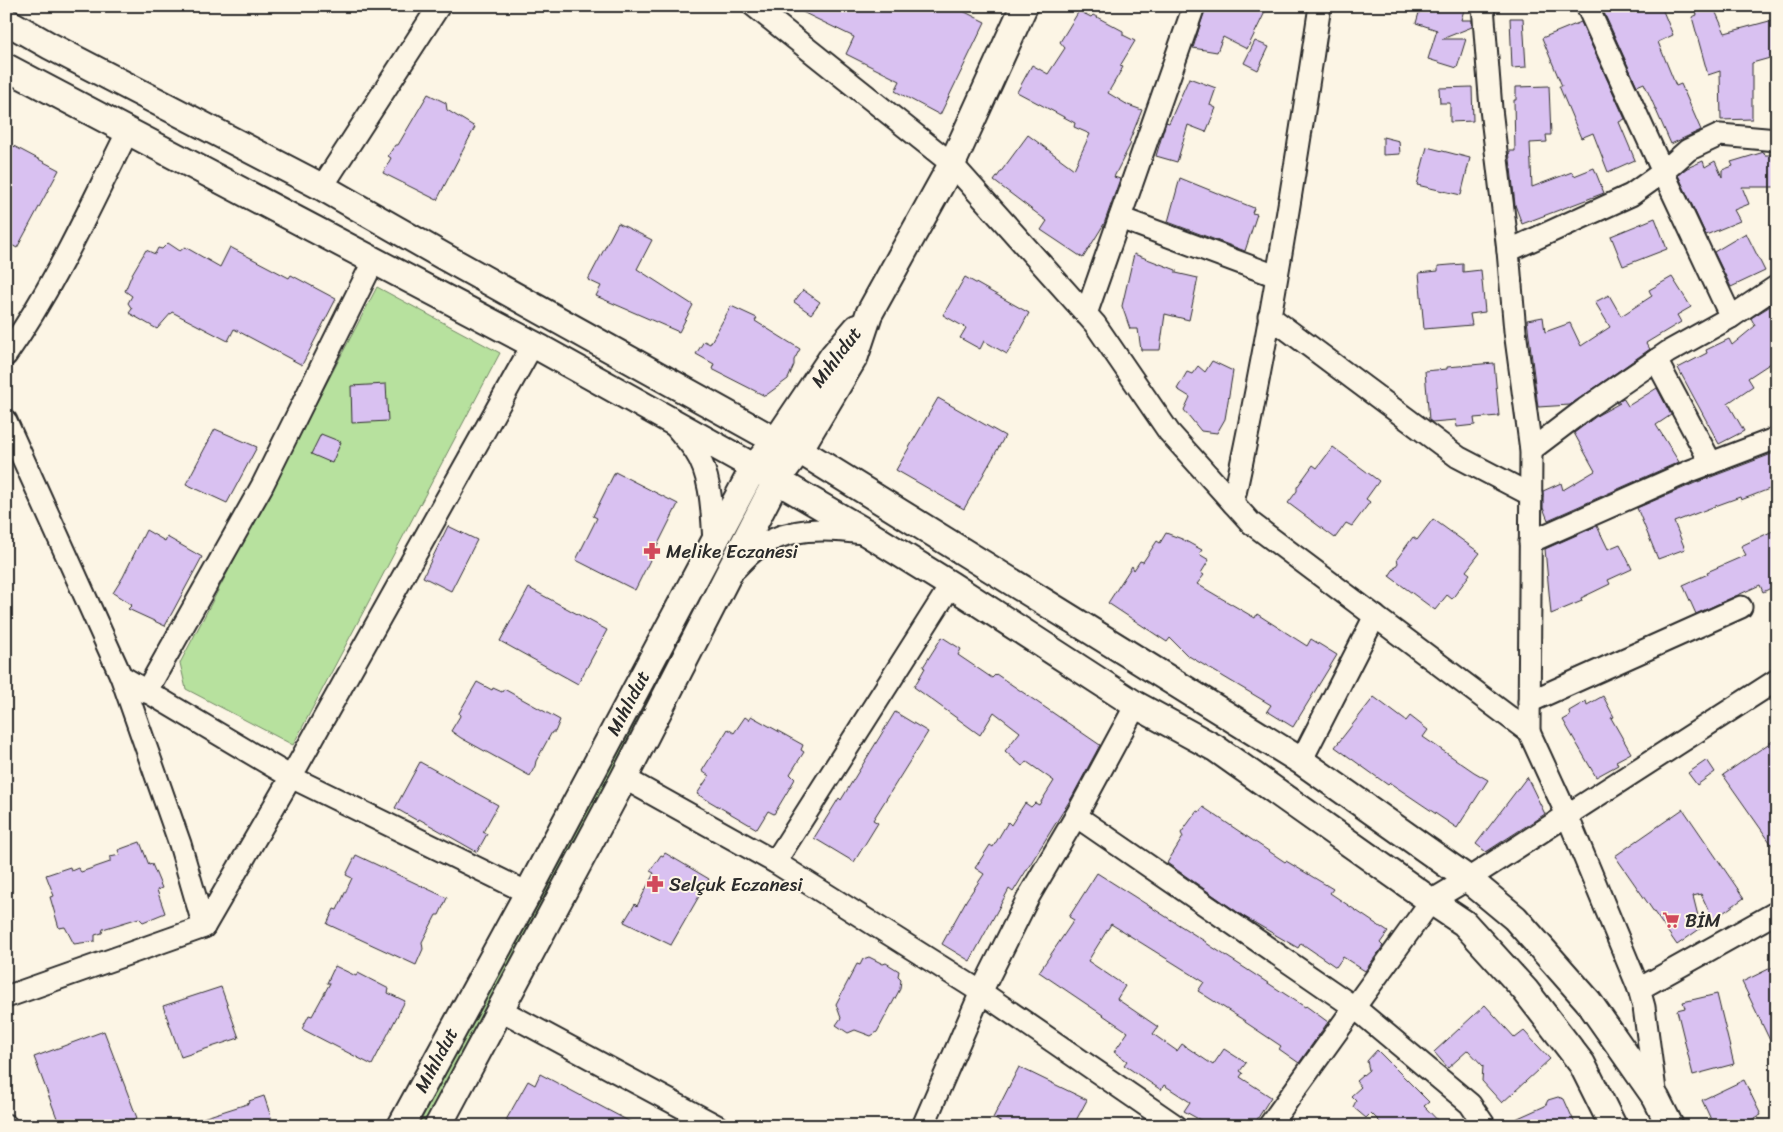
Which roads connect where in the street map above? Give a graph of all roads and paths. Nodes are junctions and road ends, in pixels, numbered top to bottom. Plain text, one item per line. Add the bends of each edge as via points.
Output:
1 (438, 6) edge
2 (754, 6) edge
3 (1024, 6) edge
4 (1194, 6) edge
5 (1320, 6) edge
6 (1483, 6) edge
7 (1587, 6) edge
8 (6, 21) edge
9 (6, 67) edge
10 (128, 131) junction
11 (1777, 140) edge
12 (952, 164) junction
13 (1662, 172) junction
14 (322, 187) junction
15 (1120, 218) junction
16 (1508, 251) junction
17 (374, 260) junction
18 (1276, 276) junction
19 (1777, 286) edge
20 (1086, 314) junction
21 (1269, 316) junction
22 (1731, 317) junction
23 (533, 344) junction
24 (6, 355) edge
25 (1656, 360) junction
26 (6, 421) edge
27 (673, 422) junction
28 (1777, 438) edge
29 (788, 445) junction
30 (1531, 450) junction
31 (1711, 463) junction
32 (754, 467) junction
33 (776, 481) junction
34 (1531, 496) junction
35 (1233, 503) junction
36 (867, 533) junction
37 (714, 542) junction
38 (1530, 542) junction
39 (727, 577) junction
40 (951, 585) junction
41 (1741, 607) dead end
42 (1375, 616) junction
43 (121, 676) junction
44 (1777, 680) edge
45 (146, 692) junction
46 (1529, 702) junction
47 (1136, 705) junction
48 (1529, 732) junction
49 (1301, 761) junction
50 (291, 777) junction
51 (624, 778) junction
52 (1568, 815) junction
53 (1076, 816) junction
54 (775, 862) junction
55 (1468, 879) junction
56 (528, 893) junction
57 (1431, 901) junction
58 (1777, 912) edge
59 (204, 927) junction
60 (1639, 989) junction
61 (981, 992) junction
62 (6, 997) edge
63 (1354, 1007) junction
64 (499, 1009) junction
65 (1656, 1098) junction
66 (401, 1126) edge
67 (438, 1126) edge
68 (717, 1126) edge
69 (922, 1126) edge
70 (1176, 1126) edge
71 (1269, 1126) edge
72 (1485, 1126) edge
73 (1613, 1126) edge
74 (1670, 1126) edge

1 - 14 street
2 - 12 street
3 - 12 main road, Mıhlıdut
4 - 15 street
5 - 18 street
6 - 16 street
7 - 13 street
8 - 14 main road
9 - 10 main road
10 - 17 main road
10 - 24 street via 56,274
11 - 13 street via 1720,135 1688,150
12 - 20 street
12 - 29 main road, Mıhlıdut via 869,314 855,356
13 - 16 street via 1631,195
13 - 22 street
14 - 29 main road
15 - 18 street
15 - 20 street
16 - 30 street
17 - 23 main road
17 - 45 street via 262,486
18 - 21 street
19 - 22 street
20 - 35 street via 1169,432
21 - 34 street via 1458,457
21 - 35 street
22 - 25 street
23 - 27 main road
23 - 50 street
25 - 30 street
25 - 31 street
26 - 43 street
27 - 32 main road
27 - 37 street via 696,452 705,475 711,496
28 - 31 street
29 - 32 main road, Mıhlıdut
29 - 33 main road, Mıhlıdut
29 - 49 main road
30 - 34 street
31 - 38 street
32 - 33 main road
32 - 37 main road, Mıhlıdut
33 - 36 main road
33 - 39 main road, Mıhlıdut
34 - 38 street
35 - 42 street via 1251,523
36 - 39 street via 823,529 779,536 755,550
36 - 40 main road
37 - 56 main road, Mıhlıdut
38 - 46 street
39 - 51 main road, Mıhlıdut
40 - 47 main road
40 - 54 street
41 - 46 street
42 - 48 street
42 - 49 street
43 - 45 street
43 - 59 street via 180,844
44 - 52 street
45 - 50 street
46 - 48 street
47 - 53 street
47 - 57 main road via 1215,748
48 - 52 street
49 - 55 main road
50 - 56 street
50 - 59 street
51 - 54 street
51 - 64 main road, Mıhlıdut
52 - 55 street
52 - 60 street
53 - 61 street via 1029,896
53 - 63 street
54 - 61 street
55 - 57 street
55 - 65 main road via 1515,918 1588,1002
56 - 66 main road, Mıhlıdut
57 - 63 street
57 - 73 main road via 1464,922 1525,990 1582,1064
58 - 60 street
59 - 62 street
60 - 65 street
61 - 69 street
61 - 70 street
63 - 71 street
63 - 72 street via 1470,1104
64 - 67 main road, Mıhlıdut
64 - 68 street
65 - 74 main road

